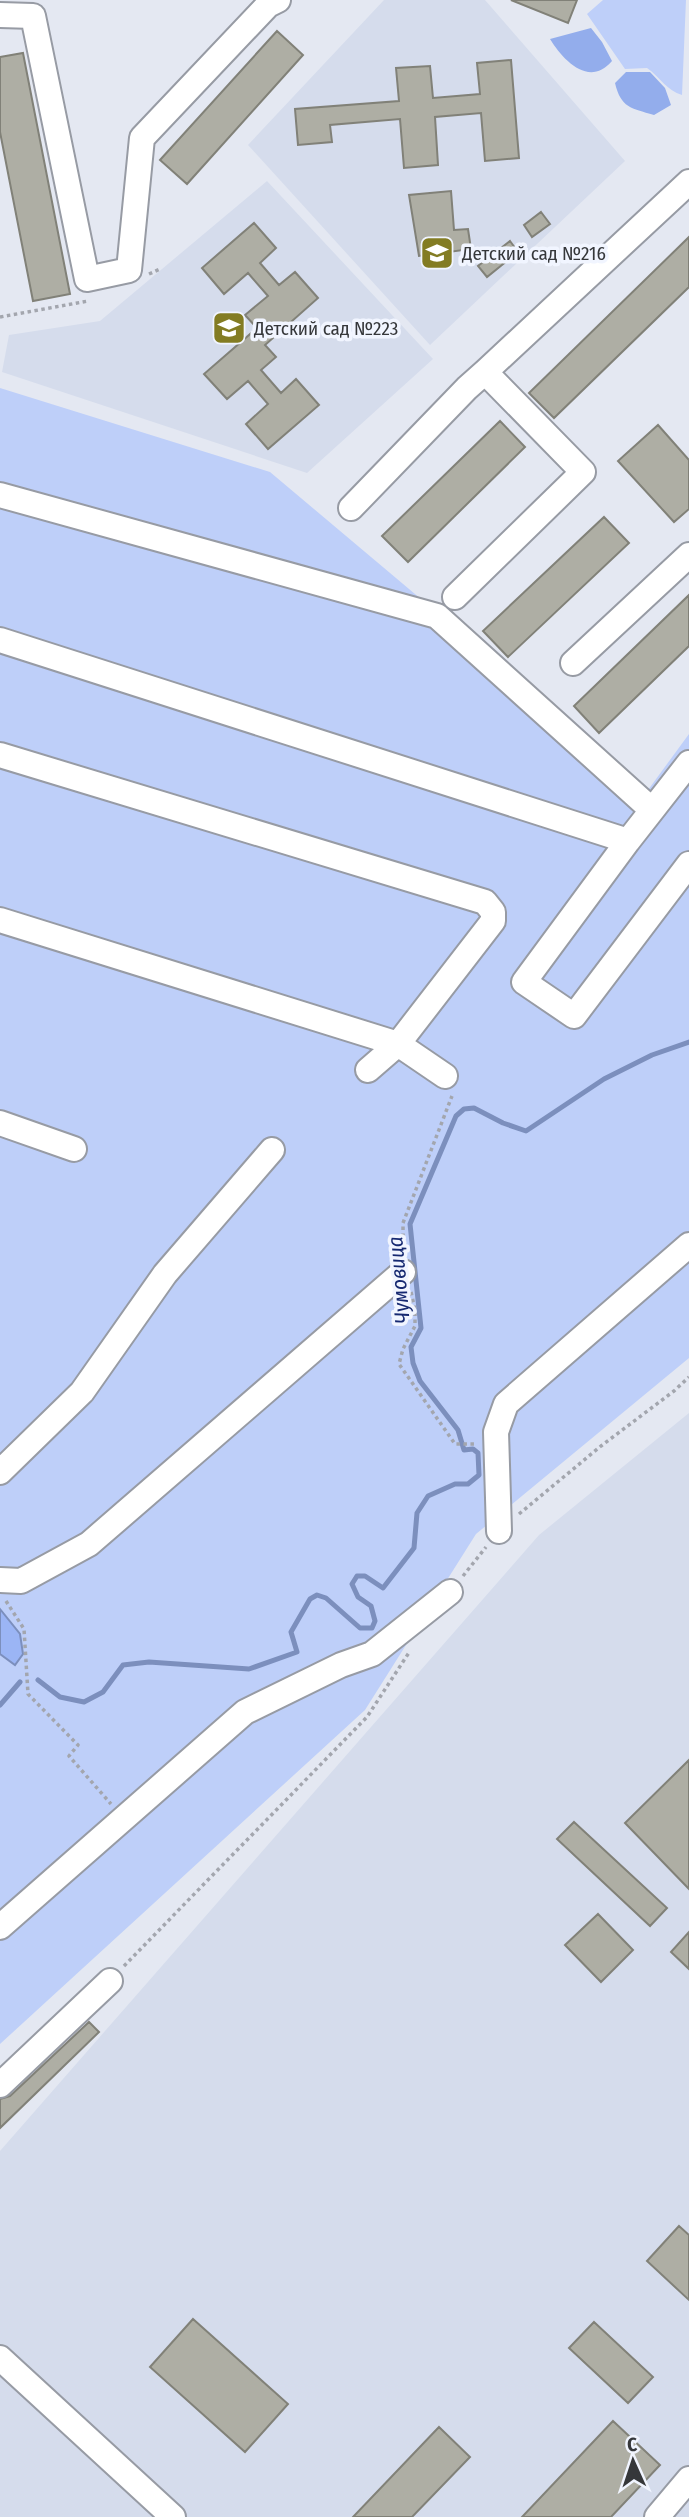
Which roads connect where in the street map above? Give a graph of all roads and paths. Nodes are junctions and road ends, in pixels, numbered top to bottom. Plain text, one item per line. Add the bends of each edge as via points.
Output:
1 (278, 0) edge
2 (0, 15) edge
3 (689, 182) edge
4 (485, 372) junction
5 (0, 495) edge
6 (351, 508) dead end
7 (689, 555) edge
8 (455, 597) dead end
9 (0, 640) edge
10 (573, 663) dead end
11 (0, 755) edge
12 (689, 763) edge
13 (652, 810) junction
14 (628, 841) junction
15 (689, 864) edge
16 (0, 920) edge
17 (398, 1044) junction
18 (368, 1070) dead end
19 (445, 1076) dead end
20 (0, 1123) edge
21 (74, 1149) dead end
22 (272, 1150) dead end
23 (689, 1245) edge
24 (403, 1272) dead end
25 (689, 1377) edge
26 (455, 1444) dead end
27 (471, 1445) dead end
28 (0, 1472) edge
29 (499, 1531) junction
30 (0, 1580) edge
31 (0, 1592) edge
32 (450, 1592) joint
33 (412, 1649) dead end
34 (124, 1818) junction
35 (0, 1927) edge
36 (110, 1981) joint
37 (0, 2085) edge
38 (0, 2358) edge
39 (689, 2479) edge
40 (173, 2517) edge
41 (657, 2517) edge

1 - 2 lane via 268,5 142,138 130,270 87,279 33,16
3 - 4 lane
4 - 6 lane
4 - 8 lane via 583,472
5 - 13 lane via 438,616
7 - 10 lane
9 - 14 lane
11 - 17 lane via 485,902 493,921
12 - 13 lane
13 - 14 lane
14 - 15 lane via 524,982 574,1016
16 - 17 lane
17 - 18 lane
17 - 19 lane
20 - 21 lane
22 - 28 lane via 165,1274 82,1392
23 - 29 lane via 506,1404 496,1432
24 - 30 lane via 89,1544 21,1581
25 - 29 path
26 - 27 path
29 - 32 path
31 - 34 path via 24,1629 28,1694 78,1745 69,1756
32 - 34 lane via 372,1654 245,1712
33 - 36 path via 367,1717
34 - 35 lane
36 - 37 lane
38 - 40 lane
39 - 41 lane

